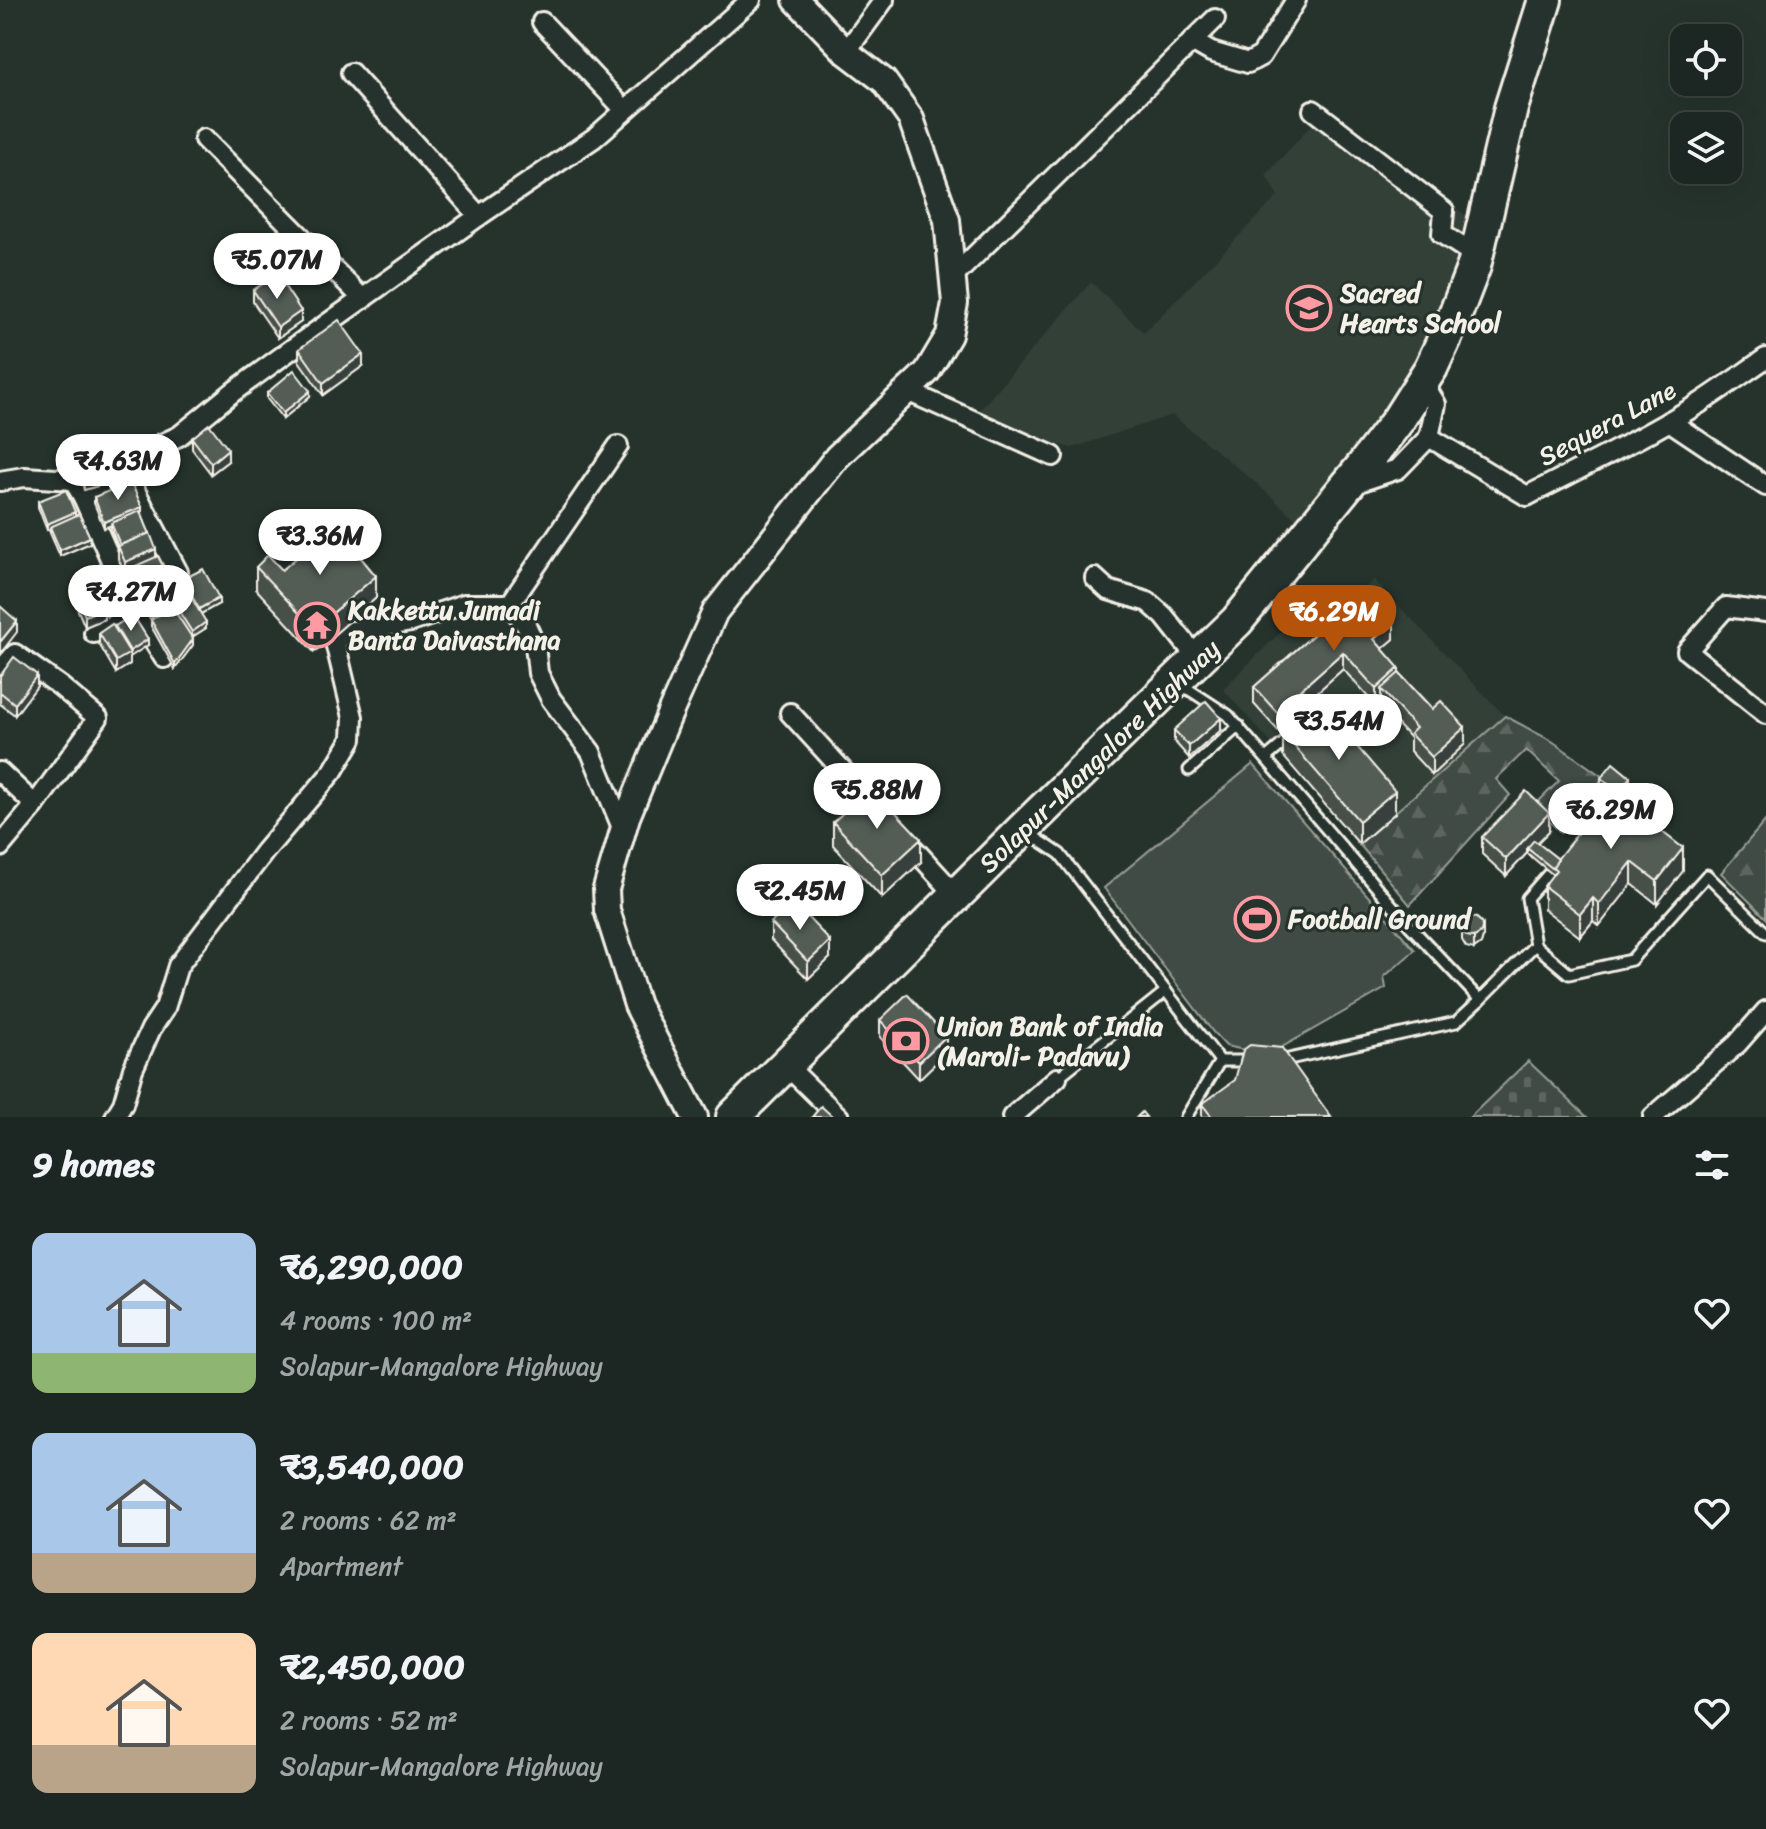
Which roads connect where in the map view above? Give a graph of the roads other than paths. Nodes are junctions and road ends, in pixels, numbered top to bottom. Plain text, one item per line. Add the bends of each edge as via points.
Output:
1 (751, 0) edge
2 (796, 0) edge
3 (884, 0) edge
4 (1296, 0) edge
5 (1545, 0) edge
6 (1215, 19) dead end
7 (542, 22) dead end
8 (1192, 41) junction
9 (846, 52) junction
10 (351, 73) dead end
11 (625, 110) junction
12 (1313, 110) dead end
13 (204, 139) dead end
14 (479, 216) junction
15 (1476, 256) junction
16 (953, 277) junction
17 (363, 299) junction
18 (1766, 358) edge
19 (1422, 381) junction
20 (907, 391) junction
21 (1669, 421) junction
22 (1429, 437) junction
23 (618, 446) dead end
24 (1053, 456) dead end
25 (0, 481) edge
26 (131, 483) junction
27 (1347, 486) junction
28 (1766, 486) edge
29 (83, 497) junction
30 (1095, 578) dead end
31 (510, 604) junction
32 (134, 605) junction
33 (1766, 612) edge
34 (94, 633) dead end
35 (164, 658) dead end
36 (1187, 670) junction
37 (0, 671) edge
38 (790, 713) dead end
39 (1766, 714) edge
40 (1239, 726) junction
41 (1297, 731) edge
42 (1266, 758) junction
43 (1189, 770) dead end
44 (0, 772) edge
45 (35, 805) junction
46 (1023, 829) junction
47 (623, 830) junction
48 (0, 847) edge
49 (1550, 872) edge
50 (956, 895) junction
51 (1766, 933) edge
52 (1535, 945) junction
53 (1166, 991) junction
54 (1480, 1000) junction
55 (1766, 1011) edge
56 (1220, 1061) junction
57 (786, 1065) junction
58 (1057, 1078) joint
59 (115, 1117) edge
60 (695, 1117) edge
61 (733, 1117) edge
62 (839, 1117) edge
63 (1012, 1117) edge
64 (1186, 1117) edge
65 (1653, 1117) edge

1 - 11 street
2 - 9 street
3 - 9 street
4 - 8 street via 1261,56 1248,63
5 - 15 highway, Solapur-Mangalore Highway via 1511,108
6 - 8 street
7 - 11 street
8 - 16 street
9 - 16 street via 884,81 911,119 947,220
10 - 14 street
11 - 14 street via 594,138
12 - 15 street via 1444,211 1442,234
13 - 17 street
14 - 17 street
15 - 19 highway, Solapur-Mangalore Highway via 1454,318
16 - 20 street via 949,335 927,372
17 - 26 street via 179,436 138,455
18 - 21 street, Sequera Lane
19 - 22 street via 1436,404
19 - 27 highway, Solapur-Mangalore Highway
20 - 24 street
20 - 47 street via 837,457 715,612
21 - 22 street, Sequera Lane via 1527,496
21 - 28 street
22 - 27 street via 1398,469
23 - 31 street
25 - 29 street via 73,480
26 - 29 street
26 - 32 street via 178,572 175,581
27 - 36 highway, Solapur-Mangalore Highway via 1237,621
29 - 32 street
30 - 36 street via 1108,590 1148,602 1164,616
31 - 47 street via 535,645 538,673 551,699 591,752
31 - 59 street via 464,604 411,622 347,632 335,642 353,717 352,739 333,771 178,966 165,1008
32 - 34 street
32 - 35 street
33 - 39 street via 1726,607 1687,651
36 - 40 lane
36 - 46 highway, Solapur-Mangalore Highway
37 - 45 street via 15,654 98,718
38 - 50 street
40 - 42 lane
40 - 43 lane
41 - 42 lane
42 - 54 lane
44 - 45 street
45 - 48 street
46 - 50 highway, Solapur-Mangalore Highway
46 - 53 lane via 1060,854
47 - 60 street via 606,889 607,910 637,1005
49 - 52 lane via 1527,898
50 - 57 highway, Solapur-Mangalore Highway
51 - 52 lane via 1707,875 1631,960 1569,974
52 - 54 lane
53 - 56 lane
53 - 58 lane
54 - 56 lane via 1456,1022 1279,1062
55 - 65 street via 1737,1044
56 - 64 lane
57 - 61 highway, Solapur-Mangalore Highway
57 - 62 street
58 - 63 street

